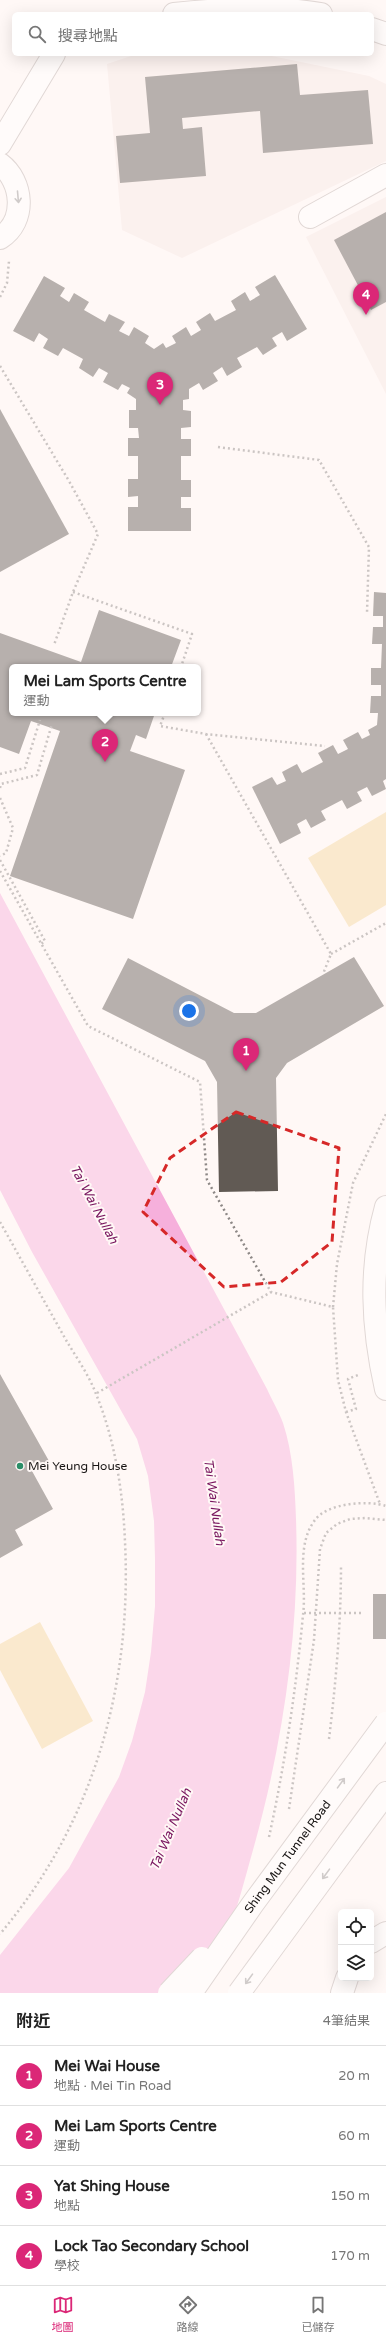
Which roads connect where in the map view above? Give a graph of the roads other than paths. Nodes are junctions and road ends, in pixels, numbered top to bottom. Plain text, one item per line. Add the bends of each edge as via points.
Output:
1 (198, 12) edge
2 (306, 12) edge
3 (374, 30) edge
4 (386, 34) edge
5 (53, 56) edge
6 (0, 144) edge
7 (0, 164) edge
8 (386, 175) edge
9 (310, 217) dead end
10 (0, 238) edge
11 (386, 1207) edge
12 (386, 1389) edge
13 (386, 1723) edge
14 (386, 1793) edge
15 (252, 1904) junction
16 (386, 1933) edge
17 (374, 1940) edge
18 (346, 1981) edge
19 (169, 1993) edge
20 (191, 1993) edge
21 (239, 1993) edge
22 (342, 1993) edge

1 - 2 main road via 234,9
3 - 4 main road
5 - 6 main road
7 -> 10 main road via 11,175 17,188 19,202 17,215 11,227
8 - 9 main road
11 - 12 main road via 374,1277 376,1336
15 -> 13 main road, Shing Mun Tunnel Road, bridge
14 -> 21 main road, bridge
15 - 19 main road, bridge
15 - 20 main road, Shing Mun Tunnel Road, bridge
16 - 17 main road
18 - 22 main road

